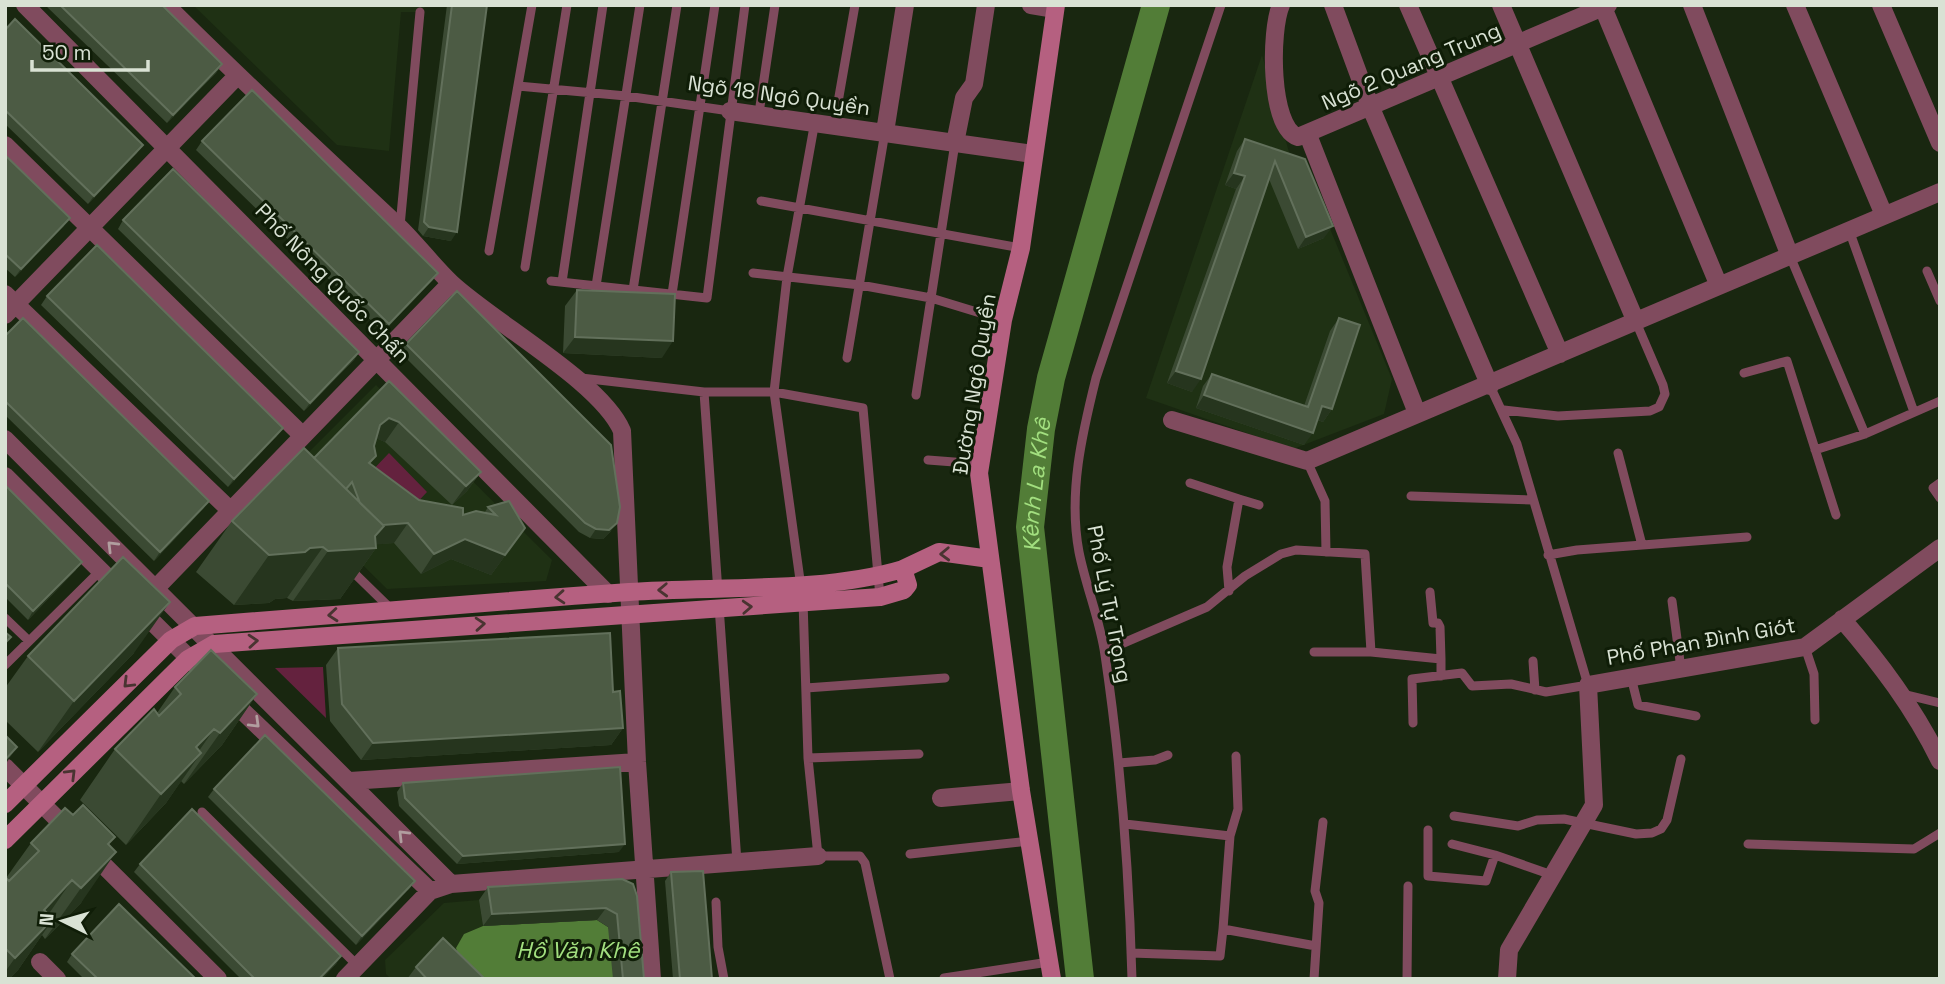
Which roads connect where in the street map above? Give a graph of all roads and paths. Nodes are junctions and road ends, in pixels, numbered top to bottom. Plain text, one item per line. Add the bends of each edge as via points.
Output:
1 (24, 5) edge
2 (166, 5) edge
3 (532, 5) edge
4 (567, 5) edge
5 (603, 5) edge
6 (640, 5) edge
7 (677, 5) edge
8 (715, 5) edge
9 (745, 5) edge
10 (775, 5) edge
11 (855, 5) edge
12 (905, 5) edge
13 (986, 5) edge
14 (1031, 5) edge
15 (1221, 5) edge
16 (1281, 5) edge
17 (1333, 5) edge
18 (1408, 5) edge
19 (1501, 5) edge
20 (1692, 5) edge
21 (1794, 5) edge
22 (1881, 5) edge
23 (1605, 6) edge
24 (1056, 7) edge
25 (420, 12) dead end
26 (1517, 44) junction
27 (237, 76) junction
28 (1439, 78) junction
29 (519, 86) junction
30 (554, 89) junction
31 (590, 92) junction
32 (625, 96) junction
33 (660, 102) junction
34 (700, 105) junction
35 (1371, 108) junction
36 (730, 111) junction
37 (759, 113) junction
38 (816, 121) junction
39 (834, 125) junction
40 (885, 132) junction
41 (1308, 135) junction
42 (955, 143) junction
43 (1940, 144) edge
44 (5, 145) edge
45 (167, 147) junction
46 (1034, 155) junction
47 (1940, 192) edge
48 (761, 201) dead end
49 (800, 208) junction
50 (1884, 215) junction
51 (870, 220) junction
52 (90, 227) junction
53 (400, 228) junction
54 (1849, 230) junction
55 (941, 235) junction
56 (1021, 248) junction
57 (489, 251) dead end
58 (1790, 256) junction
59 (525, 267) dead end
60 (1927, 271) dead end
61 (753, 273) dead end
62 (787, 277) junction
63 (551, 281) dead end
64 (562, 282) junction
65 (452, 284) junction
66 (860, 285) junction
67 (596, 286) junction
68 (1719, 286) junction
69 (632, 290) junction
70 (671, 294) junction
71 (931, 298) junction
72 (1940, 301) edge
73 (9, 305) edge
74 (1003, 320) junction
75 (1636, 321) junction
76 (1560, 354) junction
77 (847, 358) dead end
78 (376, 361) junction
79 (1744, 373) dead end
80 (573, 377) junction
81 (1490, 386) junction
82 (774, 391) junction
83 (704, 392) junction
84 (916, 395) dead end
85 (1940, 401) edge
86 (1504, 410) junction
87 (1914, 412) junction
88 (1417, 413) junction
89 (1172, 420) dead end
90 (1865, 433) junction
91 (303, 436) junction
92 (5, 439) edge
93 (1815, 450) junction
94 (1618, 453) dead end
95 (928, 460) dead end
96 (1307, 461) junction
97 (980, 464) junction
98 (5, 476) edge
99 (1190, 483) dead end
100 (1940, 483) edge
101 (1410, 496) dead end
102 (1940, 498) edge
103 (1239, 499) junction
104 (1532, 500) junction
105 (1259, 505) dead end
106 (231, 511) junction
107 (1836, 515) dead end
108 (1747, 537) dead end
109 (1642, 545) junction
110 (1940, 548) edge
111 (1325, 552) junction
112 (1549, 555) junction
113 (990, 559) junction
114 (345, 564) edge
115 (903, 569) junction
116 (100, 571) junction
117 (878, 576) junction
118 (801, 583) junction
119 (718, 588) junction
120 (155, 589) junction
121 (628, 592) junction
122 (1229, 592) junction
123 (1430, 592) dead end
124 (608, 594) junction
125 (880, 597) junction
126 (1672, 601) dead end
127 (803, 604) junction
128 (720, 609) junction
129 (392, 610) junction
130 (629, 614) junction
131 (5, 618) edge
132 (1842, 619) junction
133 (195, 626) junction
134 (170, 640) junction
135 (29, 641) junction
136 (214, 644) junction
137 (1805, 647) junction
138 (1105, 651) junction
139 (1314, 652) dead end
140 (1371, 652) junction
141 (188, 659) junction
142 (1441, 659) junction
143 (1533, 661) dead end
144 (5, 665) edge
145 (1681, 668) junction
146 (1441, 676) junction
147 (1631, 677) junction
148 (945, 678) dead end
149 (1588, 685) junction
150 (806, 688) junction
151 (1535, 690) junction
152 (1901, 694) junction
153 (1940, 703) edge
154 (1696, 716) dead end
155 (1815, 720) dead end
156 (1413, 723) dead end
157 (919, 754) dead end
158 (1168, 755) dead end
159 (1236, 756) dead end
160 (808, 758) junction
161 (1681, 759) dead end
162 (1940, 761) edge
163 (637, 762) junction
164 (1119, 764) junction
165 (5, 767) edge
166 (350, 781) junction
167 (23, 786) junction
168 (1021, 791) junction
169 (941, 799) dead end
170 (41, 803) junction
171 (5, 804) edge
172 (202, 813) dead end
173 (1454, 816) dead end
174 (1323, 822) dead end
175 (1583, 822) junction
176 (1125, 824) junction
177 (1428, 830) dead end
178 (1940, 833) edge
179 (1230, 836) junction
180 (5, 840) edge
181 (1029, 841) junction
182 (1452, 844) dead end
183 (1748, 844) dead end
184 (910, 854) dead end
185 (1496, 855) junction
186 (818, 856) junction
187 (737, 862) junction
188 (643, 871) junction
189 (1552, 875) junction
190 (451, 884) junction
191 (1408, 886) dead end
192 (430, 891) junction
193 (716, 902) dead end
194 (1223, 929) junction
195 (1316, 946) junction
196 (1131, 953) junction
197 (40, 962) edge
198 (357, 965) junction
199 (1051, 970) edge
200 (944, 978) edge
201 (57, 979) edge
202 (218, 979) edge
203 (345, 979) edge
204 (371, 979) edge
205 (652, 979) edge
206 (724, 979) edge
207 (890, 979) edge
208 (1132, 979) edge
209 (1314, 979) edge
210 (1407, 979) edge
211 (1507, 979) edge

1 - 45 street, Phố Nông Quốc Chấn
2 - 27 street
3 - 29 lane
4 - 30 lane
5 - 31 lane
6 - 32 lane
7 - 33 lane
8 - 34 lane
9 - 36 lane
10 - 37 lane
11 - 39 lane
12 - 40 street
13 - 42 street via 974,84 964,98
14 - 24 street
15 - 138 lane, Phố Lý Tự Trọng via 1082,432 1075,502 1079,551
16 - 41 street via 1274,79 1287,130 1298,137
17 - 35 street
18 - 28 street
19 - 26 street
20 - 58 street
21 - 50 street
22 - 43 street
23 - 26 street, Ngõ 2 Quang Trung
23 - 68 street
24 - 46 street, Đường Ngô Quyền
25 - 53 lane
26 - 28 street, Ngõ 2 Quang Trung
26 - 75 street
27 - 45 street
27 - 53 street
28 - 35 street, Ngõ 2 Quang Trung
28 - 76 street
29 - 30 lane, Ngõ 18 Ngô Quyền
29 - 57 lane
30 - 31 lane, Ngõ 18 Ngô Quyền
30 - 59 lane
31 - 32 lane, Ngõ 18 Ngô Quyền
31 - 64 lane
32 - 33 lane, Ngõ 18 Ngô Quyền
32 - 67 lane
33 - 34 lane, Ngõ 18 Ngô Quyền
33 - 69 lane
34 - 36 lane, Ngõ 18 Ngô Quyền
34 - 70 lane
35 - 41 street, Ngõ 2 Quang Trung
35 - 81 street
36 - 37 street, Ngõ 18 Ngô Quyền
36 - 70 lane via 707,298
37 - 38 street, Ngõ 18 Ngô Quyền
38 - 39 street, Ngõ 18 Ngô Quyền
38 - 49 lane
39 - 40 street, Ngõ 18 Ngô Quyền
40 - 42 street, Ngõ 18 Ngô Quyền
40 - 51 lane
41 - 88 street
42 - 46 street, Ngõ 18 Ngô Quyền
42 - 55 lane
44 - 52 street
45 - 52 street
45 - 78 street, Phố Nông Quốc Chấn
46 - 56 street, Đường Ngô Quyền
47 - 50 street
48 - 49 lane
49 - 51 lane
49 - 62 lane
50 - 54 street
51 - 55 lane
51 - 66 lane
52 - 73 street
52 - 91 street
53 - 65 street
54 - 58 street
54 - 87 lane
55 - 56 lane
55 - 71 lane
56 - 74 street, Đường Ngô Quyền
58 - 68 street
58 - 90 lane
60 - 72 lane
61 - 62 lane
62 - 66 lane
62 - 82 lane
63 - 64 lane
64 - 67 lane
65 - 78 street
65 - 80 street
66 - 71 lane
66 - 77 lane
67 - 69 lane
68 - 75 street
69 - 70 lane
71 - 74 lane
71 - 84 lane
73 - 106 street
74 - 97 street, Đường Ngô Quyền
75 - 76 street
75 - 86 lane via 1663,385 1665,394 1659,407 1579,416
76 - 81 street
78 - 91 street
78 - 124 street, Phố Nông Quốc Chấn
79 - 93 lane via 1787,361
80 - 83 lane
80 - 121 street via 615,415 622,431
81 - 86 lane
81 - 88 street
82 - 83 lane
82 - 117 lane via 863,408
82 - 118 lane
83 - 119 lane
85 - 87 lane
86 - 104 lane
87 - 90 lane
88 - 96 street
89 - 96 street
90 - 93 lane
91 - 106 street via 265,485
120 -> 92 street
93 - 107 lane
94 - 109 lane
95 - 97 lane
96 - 111 lane via 1325,501
97 - 113 street, Đường Ngô Quyền
98 - 116 street
99 - 103 lane
100 - 102 lane via 1933,488
101 - 104 lane
103 - 105 lane
103 - 122 lane via 1227,567
104 - 112 lane
106 - 120 street
108 - 109 lane
109 - 112 lane
110 - 132 street, Phố Phan Đình Giót
111 - 122 lane via 1281,554
111 - 140 lane via 1365,554
112 - 149 lane
113 -> 115 street via 939,552
113 - 168 street, Đường Ngô Quyền
114 - 129 lane
115 - 117 street
115 - 125 street via 908,585 904,590
116 - 134 street
116 - 135 lane
117 - 118 street
117 - 125 lane
118 - 119 street
118 - 127 lane
119 -> 121 street
119 - 128 lane
120 - 133 street
121 - 124 street
121 - 130 street
122 - 138 lane via 1207,607
123 - 142 lane via 1433,623 1440,627
124 -> 129 street
124 - 130 street
125 - 127 street
126 - 145 lane
128 -> 127 street
127 - 150 lane
128 - 130 street
128 - 187 lane
129 -> 133 street
136 -> 130 street
130 - 163 street
131 - 135 lane
132 - 137 street, Phố Phan Đình Giót
132 - 152 street
133 - 134 street
133 - 136 street
134 - 141 street
134 -> 167 street
135 - 144 lane
136 - 141 street
136 - 166 street
137 - 145 street, Phố Phan Đình Giót
137 - 155 lane via 1814,674
138 - 164 lane, Phố Lý Tự Trọng
139 - 140 lane
140 - 142 lane
170 -> 141 street
141 -> 192 street
142 - 146 lane
143 - 151 lane
145 - 147 street, Phố Phan Đình Giót
146 - 151 lane via 1462,673 1472,686 1511,684
146 - 156 lane via 1412,679
147 - 149 street, Phố Phan Đình Giót
147 - 154 lane via 1638,705
148 - 150 lane
149 - 151 lane
149 - 175 street, Phố Phan Đình Giót via 1594,805
150 - 160 lane
152 - 153 lane
152 - 162 street
157 - 160 lane
158 - 164 lane
159 - 179 lane via 1238,809
160 - 186 lane
161 - 175 lane via 1661,829 1636,834
163 - 166 street
163 - 188 street
164 - 176 lane, Phố Lý Tự Trọng
165 - 167 street
190 -> 166 street
167 - 170 street
167 - 171 street
168 - 169 street
168 - 181 street, Đường Ngô Quyền
170 - 180 street
170 - 202 street
172 - 198 lane
173 - 175 lane via 1518,826 1557,819
174 - 195 lane via 1315,891 1319,903
175 - 189 street, Phố Phan Đình Giót
176 - 179 lane
176 - 196 lane, Phố Lý Tự Trọng
177 - 185 lane via 1428,876 1486,881
178 - 183 lane via 1914,849
179 - 194 lane
181 - 184 lane
181 - 199 street, Đường Ngô Quyền
182 - 185 lane
185 - 189 lane
186 - 187 street
186 - 207 lane via 860,856 865,863
187 - 188 street
188 - 190 street
188 - 205 street
189 - 211 street, Phố Phan Đình Giót via 1509,950
190 - 192 street
191 - 210 lane
192 - 198 street
193 - 206 lane
194 - 195 lane
194 - 196 lane via 1220,956
195 - 209 lane
196 - 208 lane, Phố Lý Tự Trọng
197 - 201 street
198 - 203 street
198 - 204 street
199 - 200 lane

